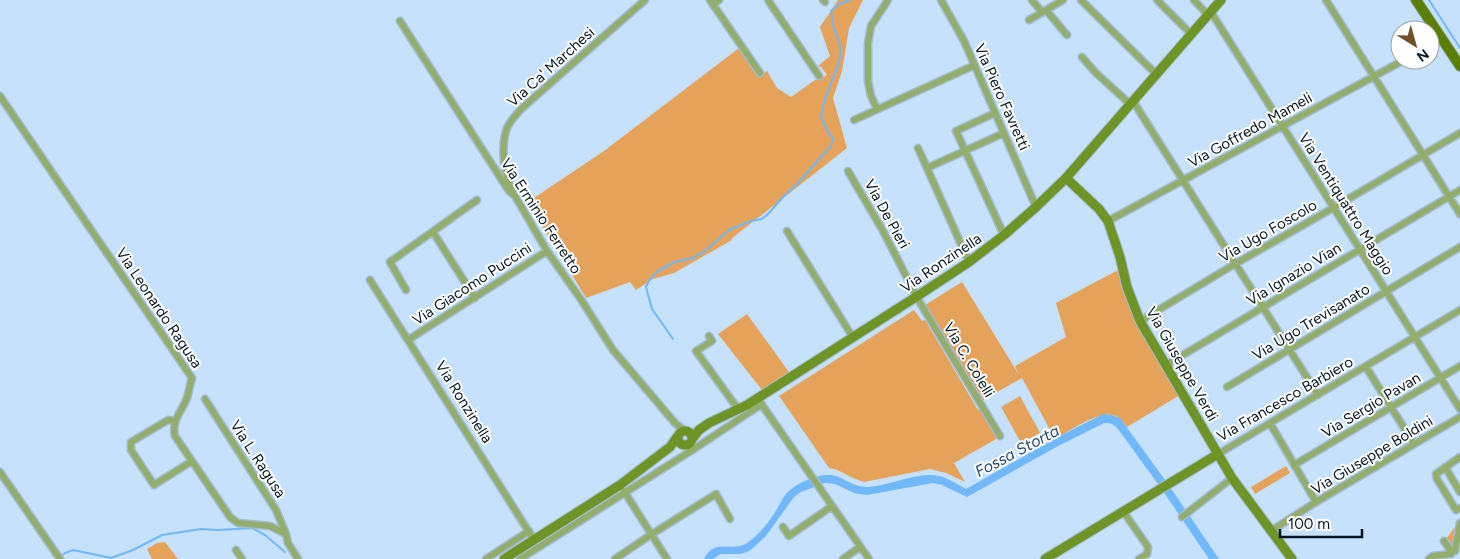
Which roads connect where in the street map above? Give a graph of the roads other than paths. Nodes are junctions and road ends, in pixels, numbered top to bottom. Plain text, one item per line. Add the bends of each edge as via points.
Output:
1 (645, 0) edge
2 (719, 0) edge
3 (768, 0) edge
4 (888, 0) edge
5 (941, 0) edge
6 (1032, 0) edge
7 (1063, 0) edge
8 (1081, 0) edge
9 (1157, 0) edge
10 (1194, 0) edge
11 (1221, 0) edge
12 (1326, 0) edge
13 (1416, 0) edge
14 (712, 3) edge
15 (1044, 11) junction
16 (1210, 13) junction
17 (1029, 20) dead end
18 (400, 21) dead end
19 (1191, 34) junction
20 (1067, 35) dead end
21 (1442, 38) joint
22 (1082, 57) dead end
23 (975, 65) junction
24 (1460, 66) edge
25 (1390, 67) edge
26 (760, 73) dead end
27 (1156, 74) junction
28 (819, 76) dead end
29 (1374, 76) junction
30 (0, 96) edge
31 (1131, 102) junction
32 (877, 109) junction
33 (995, 113) junction
34 (854, 120) dead end
35 (1282, 126) junction
36 (1004, 133) junction
37 (1460, 133) edge
38 (918, 148) dead end
39 (965, 151) junction
40 (1423, 155) junction
41 (927, 168) junction
42 (848, 171) dead end
43 (1066, 178) junction
44 (1183, 180) junction
45 (1460, 190) edge
46 (516, 196) junction
47 (1449, 197) junction
48 (477, 200) dead end
49 (1036, 207) junction
50 (1333, 208) junction
51 (1460, 214) edge
52 (1108, 221) junction
53 (787, 231) dead end
54 (433, 232) junction
55 (1004, 235) junction
56 (1460, 247) edge
57 (1360, 250) junction
58 (547, 251) junction
59 (969, 262) junction
60 (1235, 264) junction
61 (370, 280) dead end
62 (406, 290) dead end
63 (1386, 292) junction
64 (916, 297) junction
65 (475, 298) junction
66 (1262, 308) junction
67 (1460, 311) edge
68 (1140, 321) junction
69 (709, 336) dead end
70 (852, 336) junction
71 (411, 338) dead end
72 (1414, 338) junction
73 (1290, 349) junction
74 (1166, 365) junction
75 (1366, 366) junction
76 (1460, 366) edge
77 (1440, 378) junction
78 (1227, 386) dead end
79 (1318, 394) junction
80 (205, 399) dead end
81 (759, 401) junction
82 (1391, 406) junction
83 (1460, 409) edge
84 (738, 410) junction
85 (1460, 417) edge
86 (175, 421) junction
87 (1270, 423) junction
88 (684, 435) junction
89 (1000, 436) dead end
90 (1414, 444) junction
91 (666, 450) junction
92 (1218, 454) junction
93 (1460, 457) edge
94 (192, 461) junction
95 (1294, 465) junction
96 (1445, 467) junction
97 (0, 472) edge
98 (1232, 478) junction
99 (623, 489) junction
100 (1460, 492) edge
101 (1316, 502) junction
102 (832, 506) junction
103 (1460, 508) edge
104 (1123, 511) junction
105 (1184, 516) dead end
106 (730, 519) dead end
107 (1460, 523) edge
108 (783, 527) dead end
109 (529, 531) junction
110 (1271, 531) junction
111 (286, 534) junction
112 (652, 534) junction
113 (534, 540) junction
114 (1444, 541) dead end
115 (860, 547) junction
116 (236, 550) dead end
117 (1452, 554) edge
118 (58, 556) edge
119 (242, 559) edge
120 (298, 559) edge
121 (486, 559) edge
122 (504, 559) edge
123 (520, 559) edge
124 (615, 559) edge
125 (667, 559) edge
126 (843, 559) edge
127 (869, 559) edge
128 (1045, 559) edge
129 (1139, 559) edge
130 (1292, 559) edge
131 (1429, 559) edge

1 - 46 street, Via Ca' Marchesi via 521,109 508,127 504,143 506,171
2 - 14 street
3 - 28 street
4 - 32 street via 871,26 868,44 868,81
5 - 23 street, Via Piero Favretti
6 - 15 street
7 - 15 street
8 - 27 street
9 - 19 street
10 - 16 street
11 - 16 street, Via Ronzinella
12 - 29 street
13 - 21 main road
14 - 26 street
15 - 17 street
15 - 20 street
16 - 19 street, Via Ronzinella
16 - 35 street, Via Ventiquattro Maggio
18 - 46 street, Via Erminio Ferretto via 509,191
19 - 27 street, Via Ronzinella
21 - 24 main road
22 - 31 street
23 - 32 street
23 - 33 street, Via Piero Favretti
25 - 29 street, Via Goffredo Mameli
27 - 31 street, Via Ronzinella
29 - 35 street, Via Goffredo Mameli
29 - 40 street
30 - 86 street, Via Leonardo Ragusa via 192,378 187,398
31 - 43 street, Via Ronzinella
31 - 44 street
32 - 34 street
33 - 36 street, Via Piero Favretti
33 - 39 street via 956,131
35 - 44 street, Via Goffredo Mameli
35 - 50 street, Via Ventiquattro Maggio
36 - 39 street
36 - 49 street, Via Piero Favretti
37 - 40 street, Via Ugo Foscolo
38 - 41 street
39 - 41 street
39 - 55 street
40 - 47 street
40 - 50 street, Via Ugo Foscolo
41 - 59 street
42 - 64 street, Via De Pieri
43 - 49 street, Via Ronzinella
43 - 52 street, Via Giuseppe Verdi
44 - 52 street, Via Goffredo Mameli
44 - 60 street
45 - 47 street, Via Ignazio Vian
46 - 58 street, Via Erminio Ferretto
47 - 51 street
47 - 57 street, Via Ignazio Vian
48 - 54 street
49 - 55 street, Via Ronzinella
50 - 57 street, Via Ventiquattro Maggio
50 - 60 street, Via Ugo Foscolo
52 - 68 street, Via Giuseppe Verdi
53 - 70 street
54 - 62 street via 390,262
54 - 65 street
55 - 59 street, Via Ronzinella
56 - 63 street, Via Ugo Trevisanato
57 - 63 street, Via Ventiquattro Maggio
57 - 66 street, Via Ignazio Vian
58 - 65 street, Via Giacomo Puccini
58 - 88 street, Via Erminio Ferretto via 613,350
59 - 64 street, Via Ronzinella
60 - 66 street
60 - 68 street, Via Ugo Foscolo
61 - 109 street, Via Ronzinella
63 - 72 street, Via Ventiquattro Maggio
63 - 73 street, Via Ugo Trevisanato
64 - 70 street, Via Ronzinella
64 - 89 street, Via C. Colelli
65 - 71 street, Via Giacomo Puccini
66 - 73 street
66 - 74 street, Via Ignazio Vian
67 - 72 street, Via Francesco Barbiero
68 - 74 street, Via Giuseppe Verdi
69 - 84 street via 712,341 696,351
70 - 81 street, Via Ronzinella
72 - 75 street, Via Francesco Barbiero
72 - 77 street, Via Ventiquattro Maggio
73 - 78 street, Via Ugo Trevisanato
73 - 79 street
74 - 92 street, Via Giuseppe Verdi
75 - 79 street, Via Francesco Barbiero
75 - 82 street
76 - 77 street, Via Sergio Pavan
77 - 82 street, Via Sergio Pavan
77 - 83 street, Via Ventiquattro Maggio
79 - 87 street, Via Francesco Barbiero
80 - 111 street, Via L. Ragusa via 276,510
81 - 84 street, Via Ronzinella
81 - 99 street, Via Ronzinella
81 - 102 street
82 - 90 street
82 - 95 street, Via Sergio Pavan
84 - 88 street, Via Ronzinella
85 - 90 street, Via Giuseppe Boldini
86 - 94 street via 175,436
86 - 94 street via 168,420 131,442 131,450 154,485
87 - 92 street, Via Francesco Barbiero
87 - 95 street
88 - 91 street, Via Ronzinella
88 - 91 street, Via Ronzinella via 689,444
90 - 101 street, Via Giuseppe Boldini
91 - 99 street, Via Ronzinella
92 - 98 street, Via Giuseppe Verdi
92 - 104 street, Via Francesco Barbiero
93 - 96 street
94 - 111 street via 230,517 238,523 270,526
95 - 101 street
96 - 100 street
96 - 103 street via 1436,474 1437,478 1456,510
97 - 118 street
98 - 105 street
98 - 110 street, Via Giuseppe Verdi
99 - 112 street
99 - 113 street, Via Ronzinella
99 - 123 street, Via Ronzinella
101 - 110 street, Via Giuseppe Boldini
102 - 108 street via 789,536
102 - 115 street
104 - 128 street, Via Francesco Barbiero
104 - 129 street via 1148,547 1147,554
106 - 112 street via 716,494
107 - 117 street
109 - 113 street, Via Ronzinella
109 - 121 street
110 - 130 street, Via Giuseppe Verdi
111 - 120 street
112 - 124 street
112 - 125 street
113 - 122 street, Via Ronzinella
114 - 117 street
115 - 126 street
115 - 127 street
116 - 119 street
117 - 131 street

